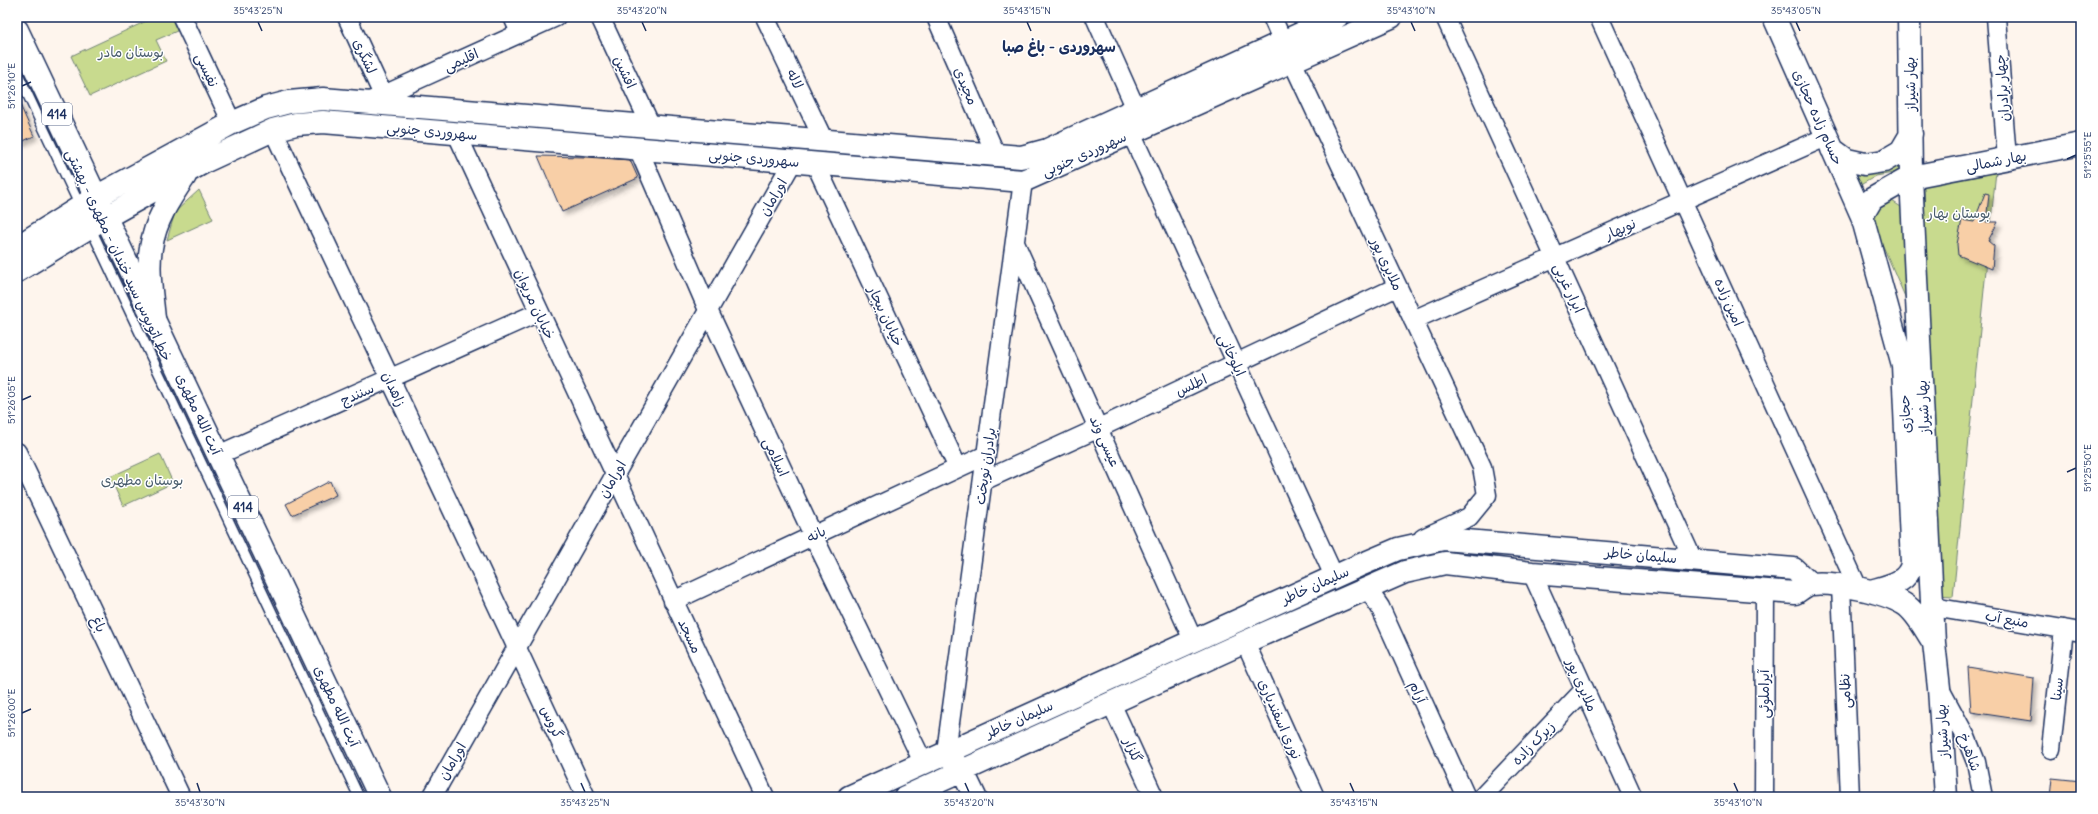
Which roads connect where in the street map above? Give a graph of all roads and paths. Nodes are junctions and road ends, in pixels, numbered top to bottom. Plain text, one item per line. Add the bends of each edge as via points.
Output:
1 (182, 17) edge
2 (347, 17) edge
3 (556, 17) edge
4 (600, 17) edge
5 (765, 17) edge
6 (936, 17) edge
7 (1095, 17) edge
8 (1272, 17) edge
9 (1337, 17) edge
10 (1391, 17) edge
11 (1445, 17) edge
12 (1599, 17) edge
13 (1774, 17) edge
14 (1909, 17) edge
15 (1996, 17) edge
16 (517, 25) edge
17 (17, 30) edge
18 (1283, 42) junction
19 (1292, 61) junction
20 (17, 72) edge
21 (375, 99) junction
22 (1136, 109) junction
23 (457, 111) junction
24 (232, 124) junction
25 (651, 126) junction
26 (273, 130) junction
27 (456, 132) junction
28 (1131, 133) junction
29 (1911, 134) junction
30 (824, 141) junction
31 (1829, 143) junction
32 (2081, 144) edge
33 (638, 148) junction
34 (996, 155) junction
35 (2007, 159) junction
36 (793, 161) junction
37 (815, 163) junction
38 (187, 172) junction
39 (1911, 177) junction
40 (1023, 181) junction
41 (1683, 201) junction
42 (90, 213) junction
43 (1862, 216) junction
44 (1015, 243) junction
45 (17, 247) edge
46 (1555, 258) junction
47 (17, 271) edge
48 (1397, 287) junction
49 (708, 310) junction
50 (539, 312) junction
51 (154, 320) junction
52 (1413, 320) junction
53 (1236, 363) junction
54 (389, 379) junction
55 (1099, 428) junction
56 (17, 452) edge
57 (218, 455) junction
58 (986, 455) junction
59 (958, 468) junction
60 (615, 475) junction
61 (983, 481) junction
62 (813, 535) junction
63 (1398, 549) junction
64 (1693, 560) junction
65 (1532, 573) junction
66 (1334, 576) junction
67 (1810, 584) junction
68 (1367, 588) junction
69 (1857, 588) junction
70 (1765, 590) junction
71 (673, 601) junction
72 (1932, 607) junction
73 (2072, 630) edge
74 (1193, 640) junction
75 (1245, 642) junction
76 (1934, 643) junction
77 (517, 646) junction
78 (1939, 688) junction
79 (1584, 690) junction
80 (1111, 703) junction
81 (2051, 749) dead end
82 (946, 752) junction
83 (923, 762) junction
84 (962, 770) junction
85 (181, 797) edge
86 (359, 797) edge
87 (380, 797) edge
88 (432, 797) edge
89 (586, 797) edge
90 (765, 797) edge
91 (849, 797) edge
92 (905, 797) edge
93 (975, 797) edge
94 (1154, 797) edge
95 (1315, 797) edge
96 (1466, 797) edge
97 (1482, 797) edge
98 (1633, 797) edge
99 (1764, 797) edge
100 (1850, 797) edge
101 (1946, 797) edge
102 (1983, 797) edge

1 - 24 street, نفیسی
2 - 21 street, لشگری
3 - 16 street, اقلیمی
4 - 25 street, افشین
5 - 30 street, لاله
6 - 34 street, مجیدی
7 - 22 street
8 - 18 street
9 - 18 main road, سهروردی جنوبی
10 - 19 main road, سهروردی جنوبی
11 - 46 street, ابرار غربی
12 - 41 street, امین زاده
13 - 31 main road, حسام زاده حجازی
14 - 29 main road, بهار شیراز
15 - 35 street, چهار برادران
16 - 21 street, اقلیمی
17 - 42 main road, آیت الله مطهری / 414
18 - 19 main road
18 - 22 main road, سهروردی جنوبی
19 - 28 main road, سهروردی جنوبی
19 - 48 street, ملایری پور
20 - 42 lane, خط اتوبوس سید خندان - مطهری - بهشتی
21 - 23 main road, سهروردی جنوبی
21 - 24 main road, سهروردی جنوبی via 289,102 266,108
22 - 34 main road, سهروردی جنوبی via 1047,150 1021,157
23 - 25 main road, سهروردی جنوبی
23 - 27 main road
24 - 42 main road, سهروردی جنوبی
25 - 30 main road, سهروردی جنوبی
26 - 27 main road, سهروردی جنوبی via 296,124 323,122
26 - 38 main road, سهروردی جنوبی
26 - 54 street, زاهدان
27 - 33 main road, سهروردی جنوبی
27 - 50 street, خیابان مریوان
28 - 40 main road, سهروردی جنوبی
28 - 53 street, ایلوخانی
29 - 31 main road via 1901,151 1884,161 1865,164 1847,160
29 - 39 main road, بهار شیراز
30 - 34 main road, سهروردی جنوبی
31 - 41 street, نوبهار
31 - 43 main road, حسام زاده حجازی
32 - 35 main road, بهار شمالی
33 - 36 main road, سهروردی جنوبی
33 - 49 street, اسلامی
35 - 39 main road, بهار شمالی
36 - 37 main road, سهروردی جنوبی
36 - 49 street, اورامان
37 - 40 main road, سهروردی جنوبی
37 - 59 street, خیابان بیجار
38 - 42 main road, سهروردی جنوبی
38 - 51 main road via 161,214 152,240 150,259
39 - 43 main road, بهار شمالی via 1872,199
39 - 72 main road, بهار شیراز
40 - 44 street, برادران نوبخت
41 - 46 street, نوبهار
41 - 69 street, امین زاده
42 - 45 main road
42 - 47 main road
42 - 51 main road, آیت الله مطهری / 414
42 - 86 lane, خط اتوبوس سید خندان - مطهری - بهشتی
43 - 69 main road, حجازی via 1903,365 1912,564 1905,578
44 - 55 street, عیسی وند
44 - 58 street, برادران نوبخت
46 - 52 street, نوبهار
46 - 64 street, ابرار غربی
48 - 52 street, ملایری پور
48 - 53 street, اطلس
49 - 60 street, اورامان
49 - 62 street, اسلامی
50 - 54 street, سنندج
50 - 60 street, خیابان مریوان
51 - 57 main road, آیت الله مطهری / 414
52 - 63 street, ملایری پور via 1482,467 1487,495 1469,516
53 - 55 street, اطلس
53 - 66 street, ایلوخانی
54 - 57 street, سنندج
54 - 77 street, زاهدان
55 - 61 street, اطلس
55 - 74 street, عیسی وند
56 - 85 street, باغ
57 - 87 main road, آیت الله مطهری / 414
58 - 59 street, بانه
58 - 61 street, برادران نوبخت
59 - 62 street, بانه
60 - 71 street, مسجد
60 - 77 street, اورامان
61 - 82 street, برادران نوبخت
62 - 71 street, بانه
62 - 83 street, اسلامی
63 - 64 main road, سلیمان خاطر via 1443,539
63 - 66 main road, سلیمان خاطر
64 - 67 main road, سلیمان خاطر via 1794,569
65 - 68 main road, سلیمان خاطر via 1446,563 1405,572
65 - 70 main road, سلیمان خاطر
65 - 79 street, ملایری پور
66 - 74 main road, سلیمان خاطر
67 - 69 main road
67 - 70 main road, سلیمان خاطر via 1795,593
68 - 75 main road, سلیمان خاطر
68 - 96 street, آرام via 1380,607
69 - 76 main road via 1904,604 1914,613
69 - 100 street, نظامی
70 - 99 street, آیراملوئی
71 - 90 street, مسجد
72 - 73 street, منبع آب
72 - 76 main road, بهار شیراز
73 - 81 street, سینا
74 - 82 main road, سلیمان خاطر
75 - 80 main road, سلیمان خاطر
75 - 95 street, نوری اسفندیاری
76 - 78 main road, بهار شیراز
77 - 88 street, اورامان
77 - 89 street, گروس
78 - 101 main road, بهار شیراز
78 - 102 street, شاهرخ via 1966,737 1976,762
79 - 97 street, زیرک زاده
79 - 98 street, ملایری پور
80 - 84 main road, سلیمان خاطر
80 - 94 street, گلزار
82 - 83 main road, سلیمان خاطر
82 - 84 main road
83 - 91 main road, سلیمان خاطر
84 - 92 main road, سلیمان خاطر
84 - 93 main road

